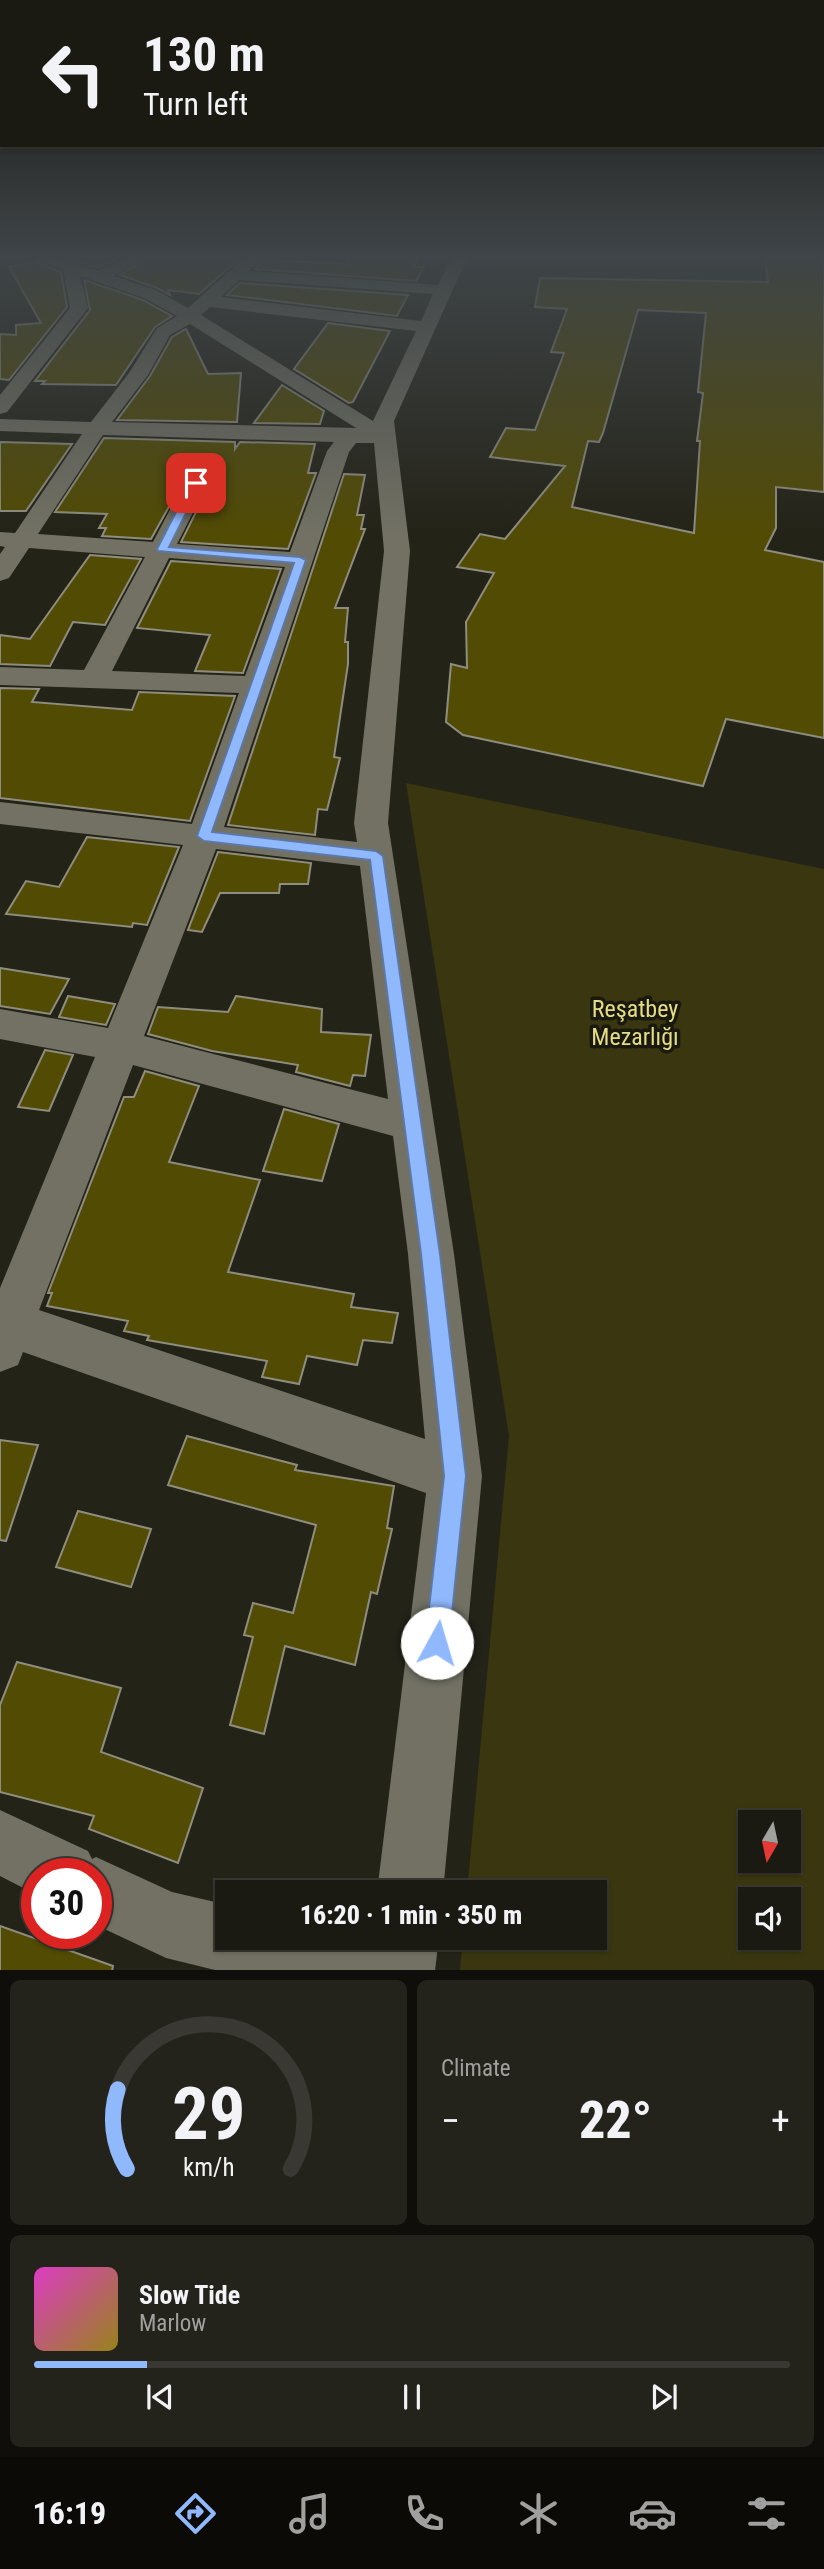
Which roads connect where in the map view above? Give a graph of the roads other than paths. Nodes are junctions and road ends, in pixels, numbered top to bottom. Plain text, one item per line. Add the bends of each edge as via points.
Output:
1 (46, 350) edge
2 (153, 350) edge
3 (254, 350) edge
4 (416, 350) edge
5 (0, 408) edge
6 (0, 425) edge
7 (96, 429) junction
8 (369, 436) junction
9 (196, 483) dead end
10 (10, 539) edge
11 (162, 549) junction
12 (300, 560) junction
13 (0, 573) edge
14 (0, 676) edge
15 (93, 680) junction
16 (257, 685) junction
17 (0, 813) edge
18 (204, 836) junction
19 (376, 856) junction
20 (0, 1024) edge
21 (120, 1046) junction
22 (413, 1123) junction
23 (3, 1331) edge
24 (455, 1476) junction
25 (0, 1842) edge
26 (32, 1858) edge
27 (411, 1880) edge
28 (112, 1897) edge
29 (403, 1950) edge
30 (363, 1970) edge
31 (401, 1970) edge

1 - 5 street
2 - 7 street
3 - 8 street
4 - 8 street via 383,421
6 - 7 street
7 - 8 street
7 - 10 street
8 - 12 street via 338,452
8 - 19 street via 397,551 371,823
9 - 11 street
10 - 11 street
10 - 13 street
11 - 12 street
11 - 15 street
12 - 16 street
14 - 15 street
15 - 16 street
16 - 18 street
17 - 18 street
18 - 19 street
18 - 21 street
19 - 22 street
20 - 21 street
21 - 22 street
21 - 23 street
22 - 24 street
23 - 24 street
24 - 27 street
25 - 26 street
28 - 30 street via 166,1924
29 - 31 street

